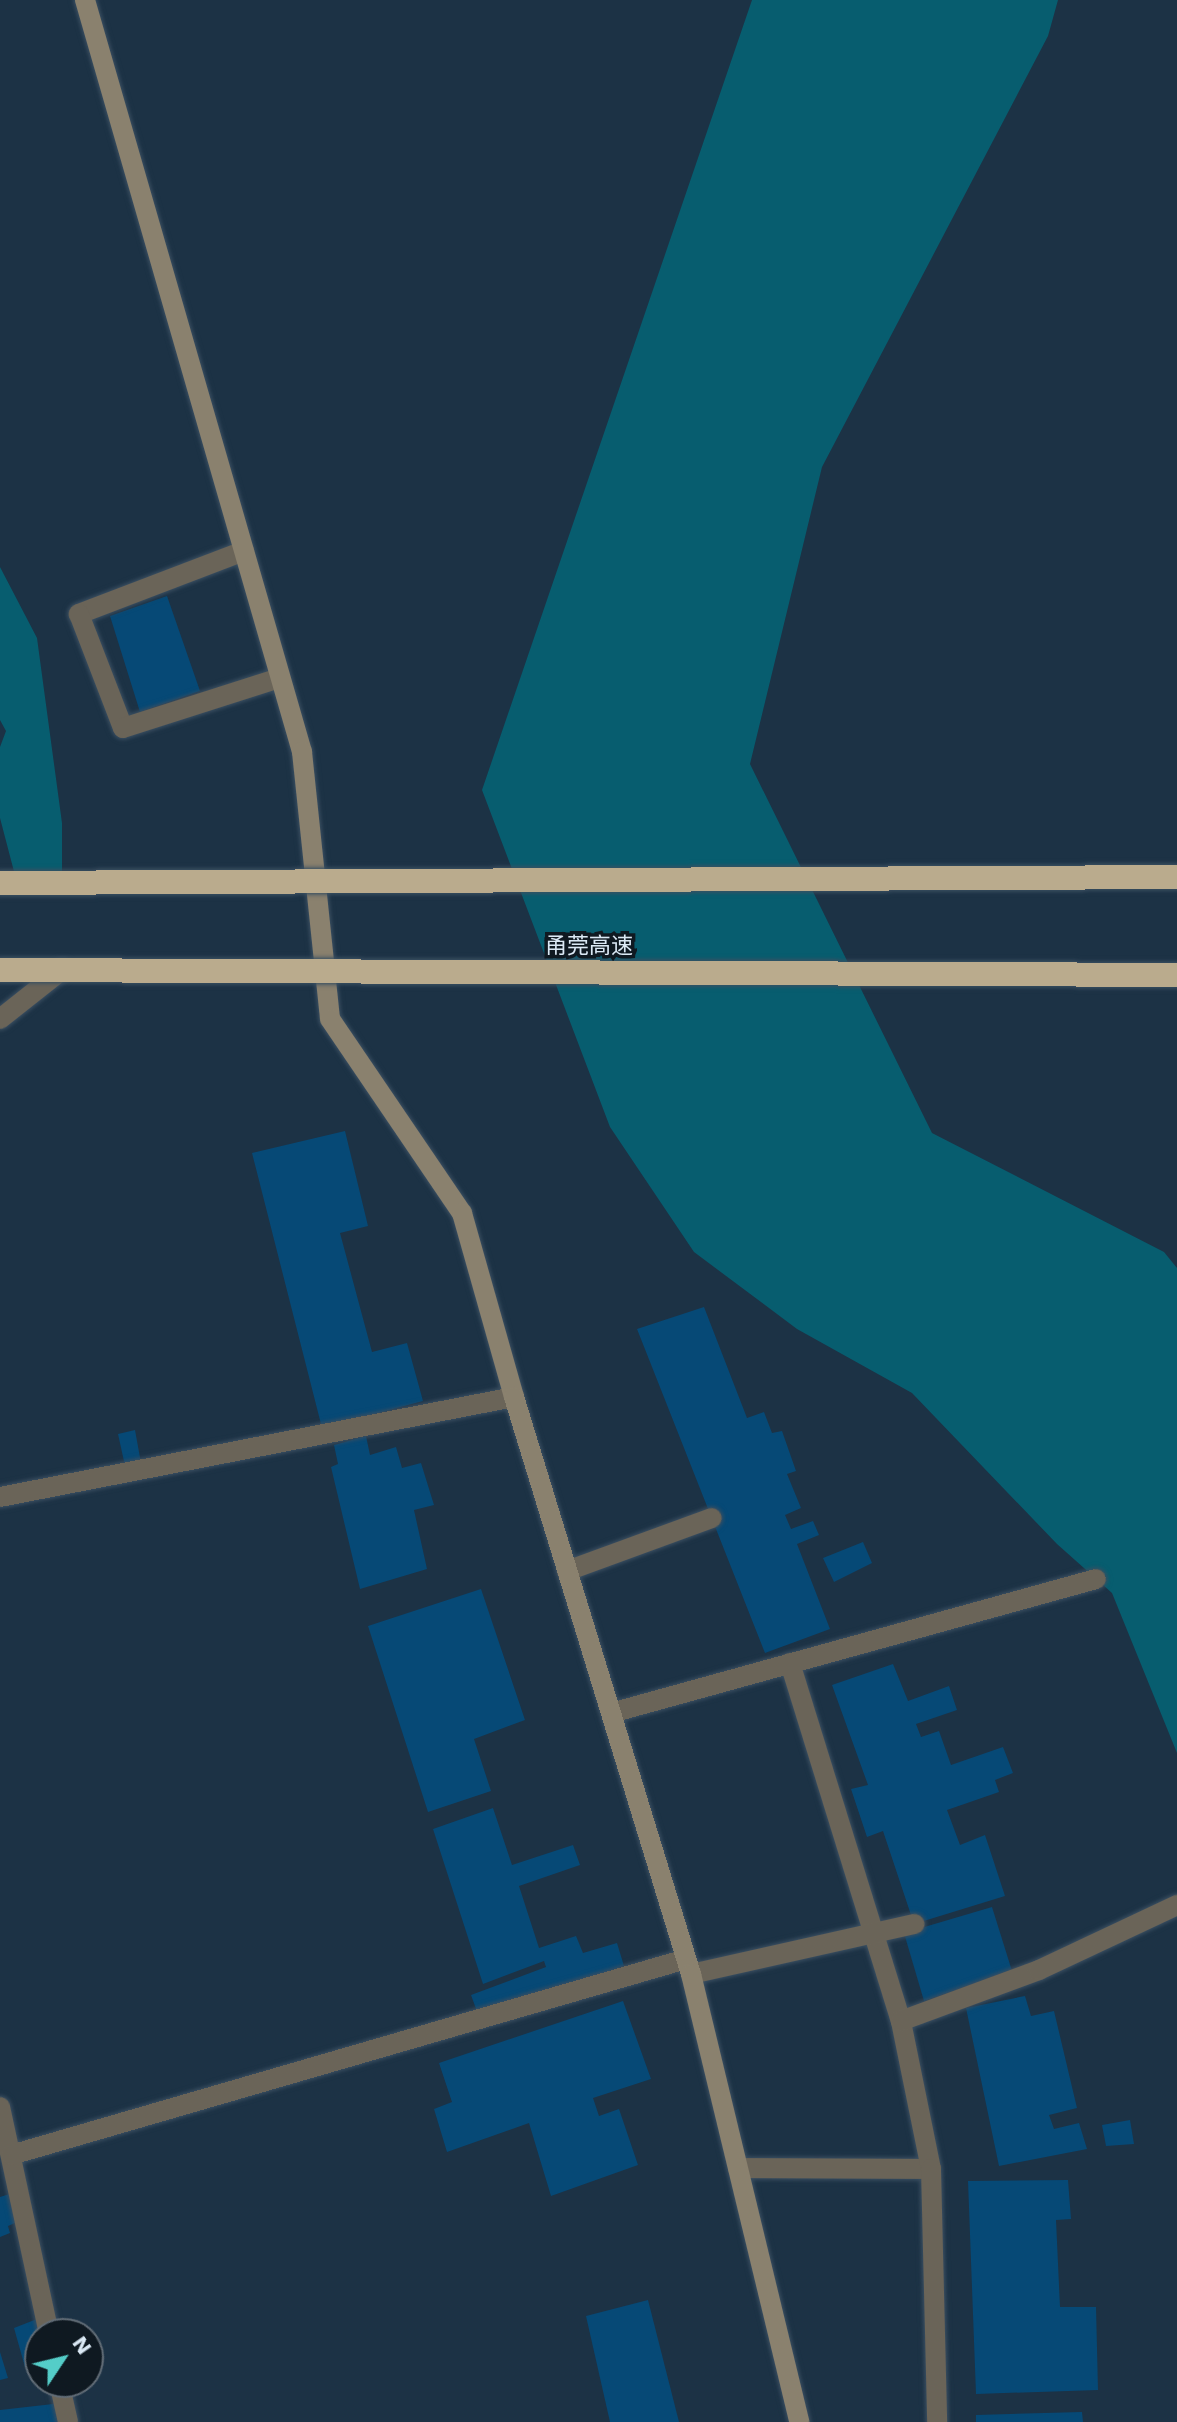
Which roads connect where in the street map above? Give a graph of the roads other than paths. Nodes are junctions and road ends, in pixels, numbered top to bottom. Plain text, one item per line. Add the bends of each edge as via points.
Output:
1 (85, 0) edge
2 (244, 551) junction
3 (280, 678) junction
4 (1177, 877) edge
5 (0, 883) edge
6 (63, 969) junction
7 (0, 970) edge
8 (1177, 975) edge
9 (0, 1019) edge
10 (514, 1397) junction
11 (0, 1497) edge
12 (712, 1518) dead end
13 (567, 1571) junction
14 (1096, 1579) dead end
15 (790, 1663) junction
16 (611, 1713) junction
17 (1177, 1905) edge
18 (914, 1924) dead end
19 (874, 1933) junction
20 (688, 1966) junction
21 (901, 2021) junction
22 (0, 2107) edge
23 (8, 2168) edge
24 (738, 2168) junction
25 (931, 2169) junction
26 (45, 2318) edge
27 (63, 2398) edge
28 (68, 2422) edge
29 (799, 2422) edge
30 (937, 2422) edge

1 - 2 street
2 - 3 street
2 - 3 street via 79,614 123,728
3 - 10 street via 302,752 330,1019 462,1213
4 - 5 highway, bridge
6 - 7 highway, 甬莞高速, bridge
6 - 8 highway, 甬莞高速, bridge
6 - 9 street
10 - 11 street
10 - 13 street
12 - 13 street
13 - 16 street
14 - 15 street
15 - 16 street
15 - 19 street
16 - 20 street
17 - 21 street via 1039,1970
18 - 19 street
19 - 20 street
19 - 21 street
20 - 23 street
20 - 24 street
21 - 25 street
22 - 23 street
23 - 26 street
24 - 25 street
24 - 29 street
25 - 30 street
27 - 28 street

